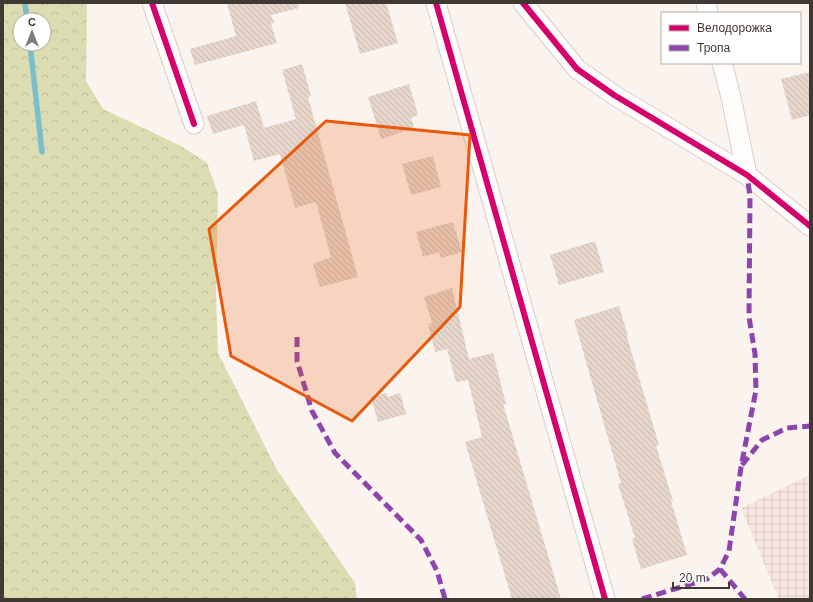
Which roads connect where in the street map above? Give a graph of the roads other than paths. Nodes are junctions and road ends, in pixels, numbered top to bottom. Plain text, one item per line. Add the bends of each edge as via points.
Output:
1 (152, 3) edge
2 (436, 3) edge
3 (523, 3) edge
4 (722, 64) edge
5 (194, 124) dead end
6 (747, 175) junction
7 (810, 226) edge
8 (605, 599) edge

1 - 5 street
2 - 8 street
3 - 6 street via 577,68 614,95
4 - 6 street
6 - 7 street

